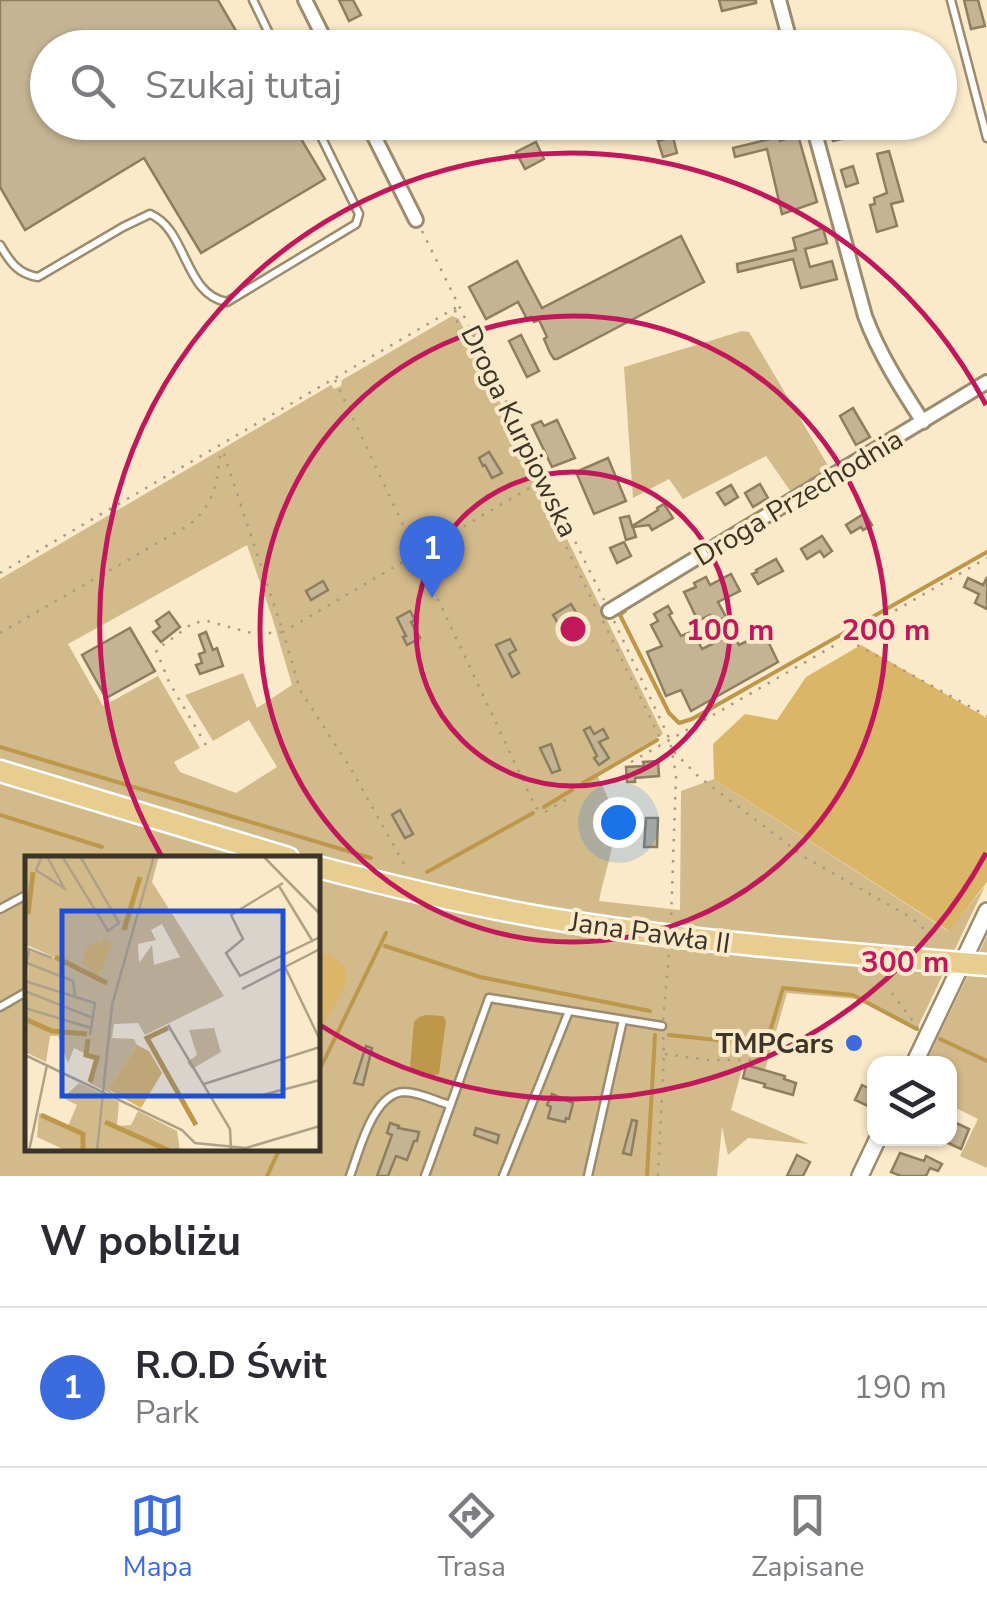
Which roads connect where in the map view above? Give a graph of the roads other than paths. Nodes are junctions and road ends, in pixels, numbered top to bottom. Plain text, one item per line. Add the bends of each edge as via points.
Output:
1 (252, 0) edge
2 (304, 0) edge
3 (779, 0) edge
4 (951, 0) edge
5 (267, 30) edge
6 (319, 30) edge
7 (787, 30) edge
8 (987, 138) edge
9 (323, 140) edge
10 (375, 140) edge
11 (817, 140) edge
12 (416, 220) road end
13 (0, 245) edge
14 (987, 382) edge
15 (923, 422) junction
16 (609, 611) road end
17 (0, 772) edge
18 (281, 856) edge
19 (320, 868) edge
20 (25, 896) edge
21 (0, 909) edge
22 (987, 911) edge
23 (962, 963) junction
24 (987, 966) edge
25 (25, 993) edge
26 (0, 1007) edge
27 (569, 1011) junction
28 (623, 1020) junction
29 (662, 1026) road end
30 (918, 1056) edge
31 (450, 1105) junction
32 (350, 1176) edge
33 (425, 1176) edge
34 (503, 1176) edge
35 (588, 1176) edge

1 - 5 lane
2 - 6 street
3 - 7 street
4 - 8 lane
9 - 13 lane via 359,214 356,224 228,302 203,290 167,227 150,214 38,277 24,275
10 - 12 street
11 - 15 street via 865,316
14 - 15 street, Droga Przechodnia
15 - 16 street, Droga Przechodnia
17 - 18 main road
19 - 23 main road, Jana Pawła II via 544,918 696,940
20 - 21 lane
22 - 23 street
23 - 24 main road, Jana Pawła II
23 - 30 street
25 - 26 lane
27 - 28 lane
27 - 31 lane via 490,998
27 - 34 lane
28 - 29 lane
28 - 35 lane
31 - 32 lane via 407,1092 382,1102
31 - 33 lane

